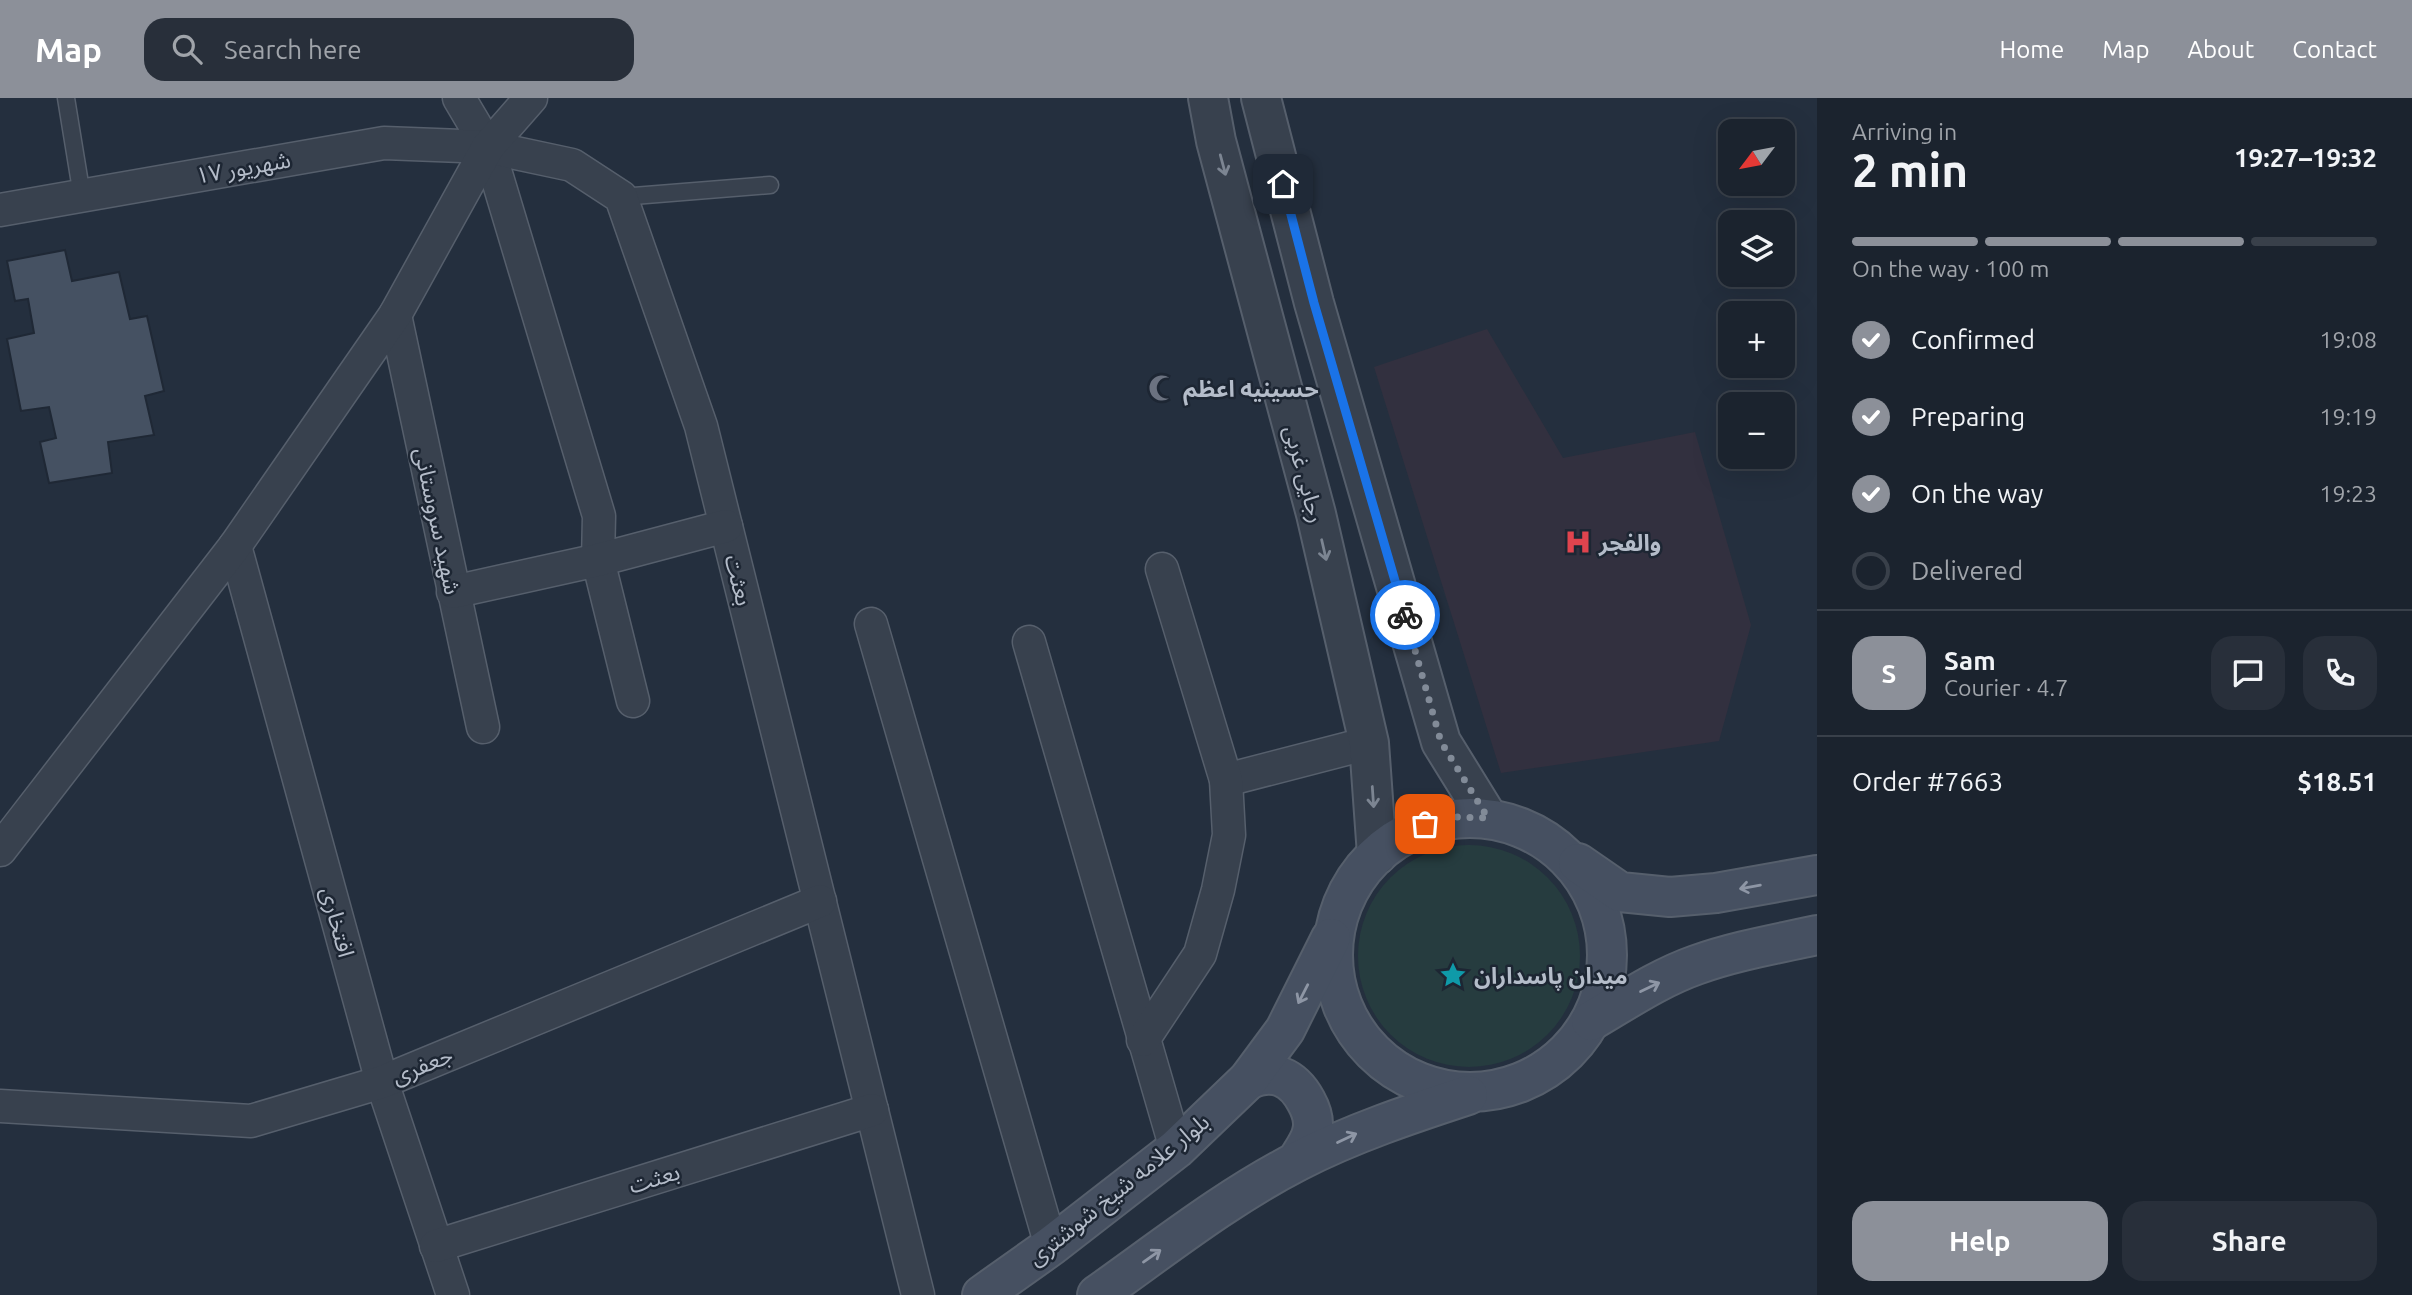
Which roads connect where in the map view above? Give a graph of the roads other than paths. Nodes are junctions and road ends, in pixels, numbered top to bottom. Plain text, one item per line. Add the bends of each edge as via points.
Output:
1 (66, 98) edge
2 (459, 98) edge
3 (531, 98) edge
4 (1208, 98) edge
5 (1261, 98) edge
6 (488, 147) junction
7 (770, 185) dead end
8 (82, 196) junction
9 (621, 197) junction
10 (0, 210) edge
11 (395, 315) junction
12 (726, 526) junction
13 (235, 546) junction
14 (598, 560) junction
15 (1162, 569) dead end
16 (453, 592) junction
17 (872, 624) dead end
18 (1029, 642) dead end
19 (633, 701) dead end
20 (483, 727) dead end
21 (1369, 743) junction
22 (1226, 780) junction
23 (1488, 818) junction
24 (1555, 847) junction
25 (0, 850) edge
26 (1377, 855) junction
27 (1817, 875) edge
28 (820, 901) junction
29 (1334, 933) junction
30 (1817, 935) edge
31 (1591, 1021) junction
32 (1143, 1040) junction
33 (1248, 1080) junction
34 (382, 1082) junction
35 (1476, 1093) junction
36 (0, 1106) edge
37 (872, 1110) junction
38 (1176, 1149) junction
39 (1297, 1161) junction
40 (436, 1246) junction
41 (1051, 1246) junction
42 (453, 1295) edge
43 (918, 1295) edge
44 (982, 1295) edge
45 (1097, 1295) edge

1 - 8 lane
2 - 6 street
3 - 6 street
4 -> 21 street, رجایی غربی via 1316,514
5 - 23 street via 1314,303 1441,742
6 - 8 street, ۱۷ شهریور via 384,142
6 - 9 street via 572,164
6 - 11 street
6 - 14 street via 599,516
7 - 9 lane
8 - 10 street, ۱۷ شهریور
9 - 12 street, بعثت via 701,426
11 - 13 street
11 - 16 street, شهید سروستانی
12 - 14 street
12 - 28 street, بعثت
13 - 25 street
13 - 34 street, افتخاری
14 - 16 street
14 - 19 street
15 - 22 street
16 - 20 street, شهید سروستانی
17 - 41 street
18 - 32 street
21 - 22 street
21 -> 26 street, رجایی غربی
22 - 32 street via 1229,835 1200,954
23 - 24 main road via 1523,828
23 - 26 main road via 1456,817 1425,824 1396,838
27 -> 24 main road via 1670,897 1620,892
24 - 31 main road via 1582,874 1600,908 1608,946 1605,985
26 - 29 main road via 1345,896
28 - 34 street, جعفری
28 - 37 street, بعثت
29 -> 33 main road, بلوار علامه شیخ شوشتری via 1285,1030
29 - 35 main road via 1334,974 1345,1012 1367,1046 1398,1073 1436,1088
31 -> 30 main road via 1695,965
31 - 35 main road via 1562,1058 1542,1071 1522,1083
32 - 38 street
33 - 38 main road, بلوار علامه شیخ شوشتری
33 - 39 main road via 1258,1075 1282,1076 1300,1089 1311,1109 1312,1132
34 - 36 street, جعفری via 251,1121
34 - 40 street, افتخاری
39 -> 35 main road via 1369,1128
37 - 40 street, بعثت
37 - 43 street, بعثت
38 - 41 main road, بلوار علامه شیخ شوشتری
45 -> 39 main road via 1234,1198
40 - 42 street, افتخاری
41 - 44 main road, بلوار علامه شیخ شوشتری

